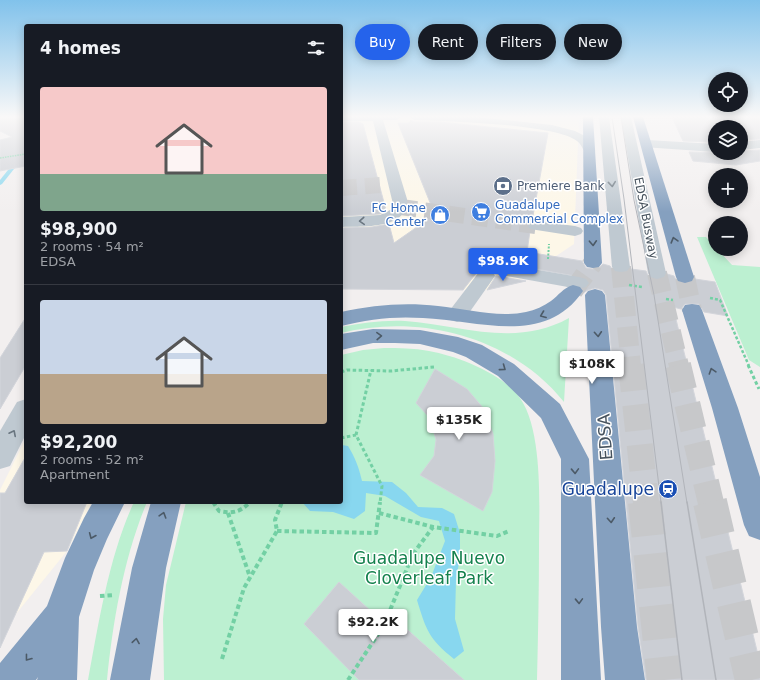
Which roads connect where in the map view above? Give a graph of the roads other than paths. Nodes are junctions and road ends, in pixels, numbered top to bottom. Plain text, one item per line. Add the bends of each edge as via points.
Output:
1 (588, 148) edge
2 (386, 149) edge
3 (608, 149) edge
4 (632, 149) edge
5 (648, 149) edge
6 (396, 184) junction
7 (380, 185) tunnel mouth
8 (343, 222) edge
9 (536, 226) tunnel mouth
10 (575, 231) dead end
11 (594, 263) tunnel mouth
12 (621, 267) tunnel mouth
13 (656, 273) tunnel mouth
14 (685, 277) tunnel mouth
15 (583, 290) junction
16 (698, 304) tunnel mouth
17 (457, 315) junction
18 (343, 318) edge
19 (343, 342) edge
20 (725, 408) junction
21 (24, 412) edge
22 (0, 458) edge
23 (760, 472) edge
24 (109, 504) edge
25 (165, 504) edge
26 (760, 525) edge
27 (61, 617) junction
28 (619, 627) junction
29 (11, 680) edge
30 (57, 680) edge
31 (130, 680) edge
32 (581, 680) edge
33 (614, 680) edge
34 (625, 680) edge

1 -> 11 highway
2 - 6 street
3 -> 12 street, EDSA Busway
4 - 13 street, EDSA Busway
14 -> 5 highway
6 - 7 street
6 -> 8 street via 401,207 398,212 376,220
9 - 10 street
15 -> 17 highway via 553,311 528,319 503,320
15 - 17 street via 495,273
15 -> 28 highway, EDSA
20 -> 16 highway
17 - 18 highway via 394,311 361,313
19 -> 32 highway via 373,336 395,336 420,337 458,345 501,367 552,411 575,459
20 - 23 highway
20 - 26 highway
22 -> 21 street
24 -> 27 highway via 80,563
31 -> 25 highway via 142,596
27 -> 29 highway
27 - 30 highway
28 - 33 highway, EDSA
28 - 34 highway, EDSA

